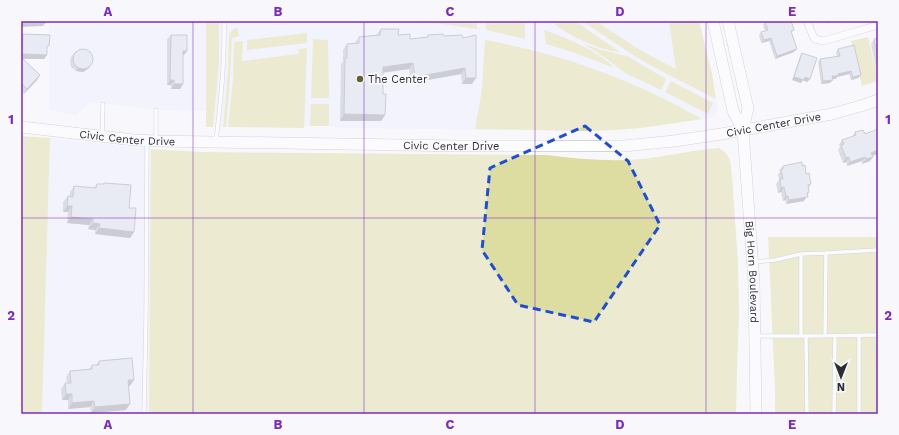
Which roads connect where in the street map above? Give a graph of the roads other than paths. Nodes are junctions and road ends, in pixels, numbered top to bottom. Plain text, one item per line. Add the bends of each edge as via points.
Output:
1 (224, 21) edge
2 (714, 21) edge
3 (728, 21) edge
4 (807, 21) edge
5 (878, 24) edge
6 (878, 100) edge
7 (103, 104) dead end
8 (156, 110) dead end
9 (21, 127) edge
10 (743, 130) junction
11 (102, 136) junction
12 (152, 141) junction
13 (216, 143) junction
14 (878, 250) edge
15 (801, 254) junction
16 (826, 254) junction
17 (752, 262) junction
18 (755, 336) junction
19 (801, 336) junction
20 (806, 336) junction
21 (825, 336) junction
22 (835, 336) junction
23 (859, 336) junction
24 (878, 336) edge
25 (144, 414) edge
26 (756, 414) edge
27 (807, 414) edge
28 (834, 414) edge
29 (860, 414) edge

1 - 13 lane via 223,75
2 - 10 street, Big Horn Boulevard via 733,111
3 - 10 street, Big Horn Boulevard via 748,108
4 - 5 street via 815,39 823,41
6 - 10 street, Civic Center Drive via 832,114
7 - 11 lane
8 - 12 lane
9 - 11 street, Civic Center Drive
10 - 13 street, Civic Center Drive via 624,146
10 - 17 street, Big Horn Boulevard
11 - 12 street, Civic Center Drive
12 - 13 street, Civic Center Drive
12 - 25 lane
14 - 16 lane
15 - 16 lane
15 - 17 lane
15 - 19 lane
16 - 21 lane
17 - 18 street, Big Horn Boulevard
18 - 19 lane
18 - 26 street, Big Horn Boulevard
19 - 20 lane
20 - 21 lane
20 - 27 lane
21 - 22 lane
22 - 23 lane
22 - 28 lane
23 - 24 lane
23 - 29 lane

